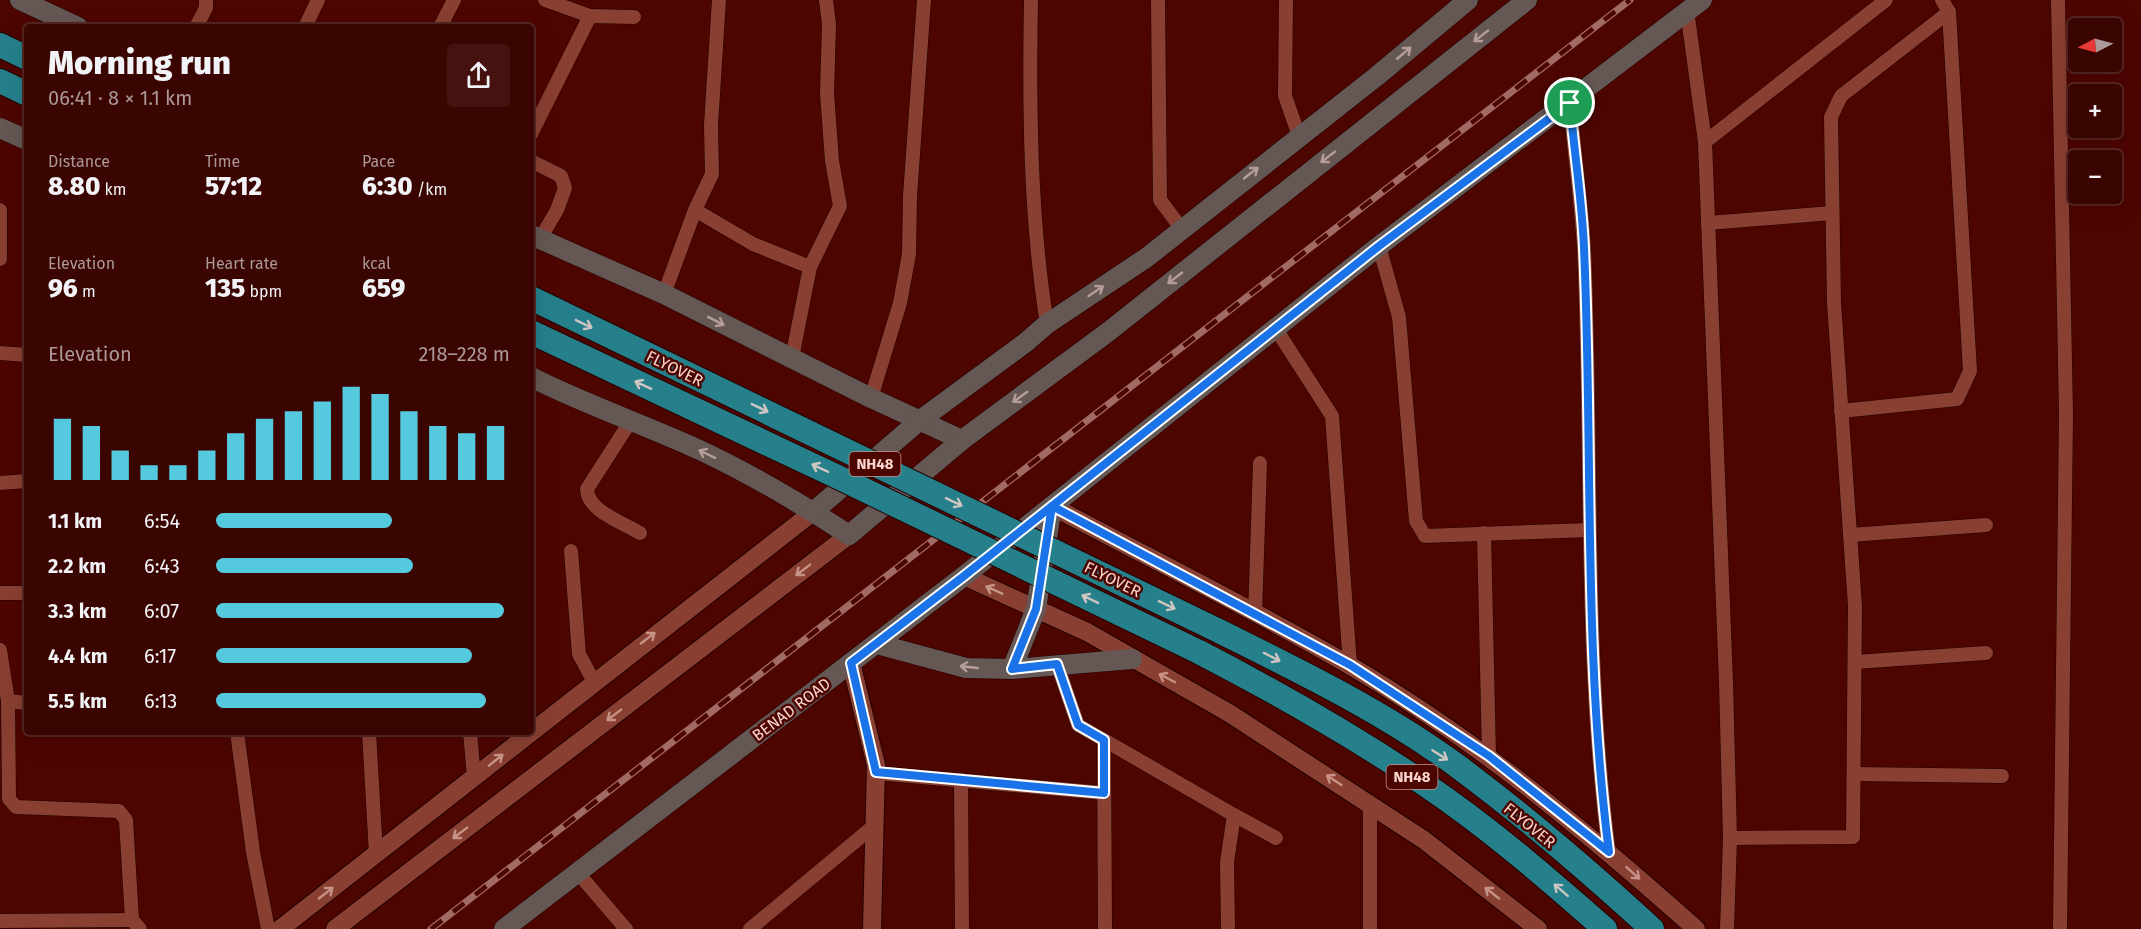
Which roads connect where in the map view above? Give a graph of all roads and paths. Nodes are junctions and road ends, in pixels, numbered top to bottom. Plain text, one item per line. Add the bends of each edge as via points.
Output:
1 (20, 0) edge
2 (206, 0) edge
3 (318, 0) edge
4 (454, 0) edge
5 (545, 0) edge
6 (718, 0) edge
7 (826, 0) edge
8 (924, 0) edge
9 (1031, 0) edge
10 (1158, 0) edge
11 (1286, 0) edge
12 (1527, 0) edge
13 (1886, 0) edge
14 (2058, 0) edge
15 (1466, 1) edge
16 (1695, 5) edge
17 (1945, 6) edge
18 (590, 16) junction
19 (634, 17) dead end
20 (72, 24) edge
21 (198, 24) edge
22 (306, 24) edge
23 (442, 24) edge
24 (0, 45) edge
25 (24, 57) edge
26 (0, 81) edge
27 (24, 93) edge
28 (1570, 103) junction
29 (0, 128) edge
30 (534, 128) edge
31 (1299, 136) junction
32 (24, 139) edge
33 (1705, 142) junction
34 (534, 162) edge
35 (0, 210) edge
36 (694, 210) junction
37 (1833, 213) junction
38 (1708, 223) junction
39 (1181, 228) junction
40 (1, 229) edge
41 (536, 237) edge
42 (1379, 246) junction
43 (0, 259) edge
44 (810, 267) junction
45 (664, 294) junction
46 (534, 299) edge
47 (1047, 324) junction
48 (1276, 329) junction
49 (534, 333) edge
50 (0, 353) edge
51 (24, 355) edge
52 (792, 358) junction
53 (534, 377) edge
54 (871, 398) junction
55 (1841, 411) junction
56 (919, 421) junction
57 (630, 422) junction
58 (962, 440) junction
59 (1260, 463) dead end
60 (24, 481) edge
61 (0, 483) edge
62 (1052, 506) junction
63 (813, 512) junction
64 (1986, 525) dead end
65 (1590, 530) junction
66 (640, 533) dead end
67 (1484, 533) junction
68 (849, 535) junction
69 (1850, 535) junction
70 (571, 552) dead end
71 (964, 576) junction
72 (0, 593) edge
73 (24, 593) edge
74 (1036, 609) junction
75 (1255, 615) junction
76 (877, 644) junction
77 (0, 650) edge
78 (1986, 653) dead end
79 (1132, 659) junction
80 (1855, 662) junction
81 (851, 663) junction
82 (1057, 664) junction
83 (1350, 665) junction
84 (1012, 669) junction
85 (594, 682) junction
86 (8, 701) junction
87 (24, 703) edge
88 (534, 730) edge
89 (237, 735) edge
90 (369, 735) edge
91 (470, 735) edge
92 (527, 735) edge
93 (1104, 740) junction
94 (1489, 756) junction
95 (876, 772) junction
96 (1854, 774) junction
97 (2002, 776) dead end
98 (474, 777) junction
99 (961, 780) junction
100 (1104, 793) junction
101 (1370, 803) junction
102 (1234, 815) junction
103 (875, 825) junction
104 (1276, 838) dead end
105 (1730, 838) junction
106 (1609, 852) junction
107 (376, 854) junction
108 (578, 873) junction
109 (0, 921) edge
110 (136, 925) edge
111 (119, 929) edge
112 (268, 929) edge
113 (280, 929) edge
114 (334, 929) edge
115 (504, 929) edge
116 (626, 929) edge
117 (750, 929) edge
118 (872, 929) edge
119 (962, 929) edge
120 (1105, 929) edge
121 (1228, 929) edge
122 (1370, 929) edge
123 (1538, 929) edge
124 (1605, 929) edge
125 (1652, 929) edge
126 (1696, 929) edge
127 (1727, 929) edge
128 (2060, 929) edge

1 - 20 main road
2 - 21 street
3 - 22 street
4 - 23 street
5 - 18 street
6 - 36 street via 712,174
7 - 44 street via 827,93 840,207
8 - 54 street via 909,196 909,254 900,303
9 - 47 street via 1034,178
10 - 39 street via 1160,200
11 - 31 street via 1285,96
12 -> 58 main road via 1117,325
13 - 33 street
14 - 128 street via 2066,414
31 -> 15 main road
16 - 28 main road, BENAD ROAD
16 - 33 street
17 - 37 street via 1841,96 1831,117
17 - 55 street via 1970,371 1957,399
18 - 19 street
18 - 30 street
24 - 25 highway
26 - 27 highway
28 - 42 main road, BENAD ROAD
28 - 65 street via 1584,246
29 - 32 main road
39 -> 31 main road
33 - 38 street
34 - 41 street via 561,176 565,188 557,210
35 - 40 street
36 - 44 street via 753,244
36 - 45 street
37 - 38 street
37 - 55 street
38 - 105 street
47 -> 39 main road via 1146,258
40 - 43 street
41 - 45 main road
42 - 48 main road, BENAD ROAD
42 - 67 street via 1400,317 1416,521 1425,536
44 - 52 street
45 -> 52 main road
46 -> 125 highway, FLYOVER / NH48, bridge via 1305,674 1460,768 1587,869
47 - 56 main road
48 - 62 main road, BENAD ROAD
48 - 83 street via 1332,416
124 -> 49 highway, FLYOVER / NH48, bridge via 1445,798 1264,686 843,479
50 - 51 street
52 - 54 main road
53 - 57 main road
54 - 56 main road
55 - 69 street
56 - 58 main road
56 - 63 main road
63 -> 57 main road via 707,454
57 - 66 street via 587,489 587,496 592,505
58 - 68 main road
59 - 75 street
60 - 61 street
62 - 71 main road, BENAD ROAD
62 - 74 main road
62 - 75 street
63 - 68 main road
85 -> 63 street
64 - 69 street
65 - 67 street
65 - 106 street via 1600,787
67 - 94 street
68 -> 114 street
69 - 80 street
70 - 85 street via 579,654
74 -> 71 street
71 - 76 main road, BENAD ROAD
72 - 73 street
74 - 79 street via 1087,632
74 - 84 main road
75 - 83 street
76 - 81 main road, BENAD ROAD
84 -> 76 main road via 966,668
77 - 86 street
78 - 80 street
79 - 82 main road
101 -> 79 street via 1229,713
80 - 96 street
81 - 95 street
81 - 108 main road, BENAD ROAD
82 - 84 main road
82 - 93 street via 1078,725
83 - 94 street
88 -> 85 street
86 - 87 street
86 - 110 street via 9,799 16,807 119,811 126,820
89 - 112 street
90 - 107 street
91 - 98 street
98 -> 92 street
93 - 100 street
93 - 102 street
94 - 106 street
95 - 99 street
95 - 103 street
96 - 97 street
96 - 105 street via 1854,837
98 - 107 street
99 - 100 street
99 - 119 street
100 - 120 street
101 - 122 street
123 -> 101 street
102 - 104 street
102 - 121 street via 1227,862
103 - 117 street
103 - 118 street
105 - 127 street
106 -> 126 street
113 -> 107 street
108 - 115 main road, BENAD ROAD
108 - 116 street
109 - 110 street
110 - 111 street

